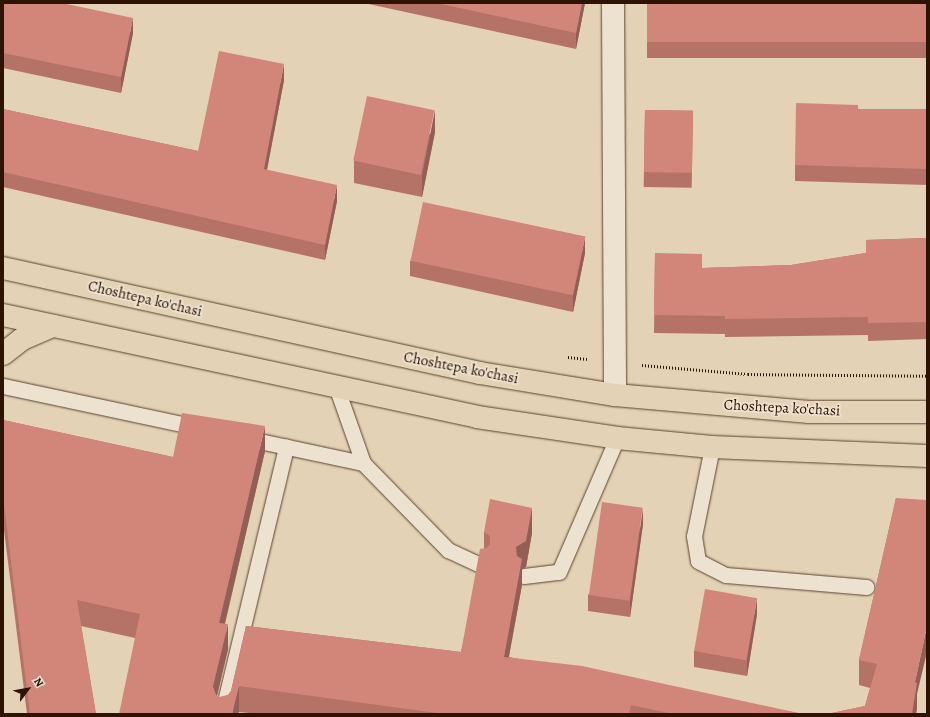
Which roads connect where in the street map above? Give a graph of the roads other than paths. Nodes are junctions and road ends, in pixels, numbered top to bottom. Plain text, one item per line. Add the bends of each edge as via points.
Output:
1 (613, 3) edge
2 (3, 268) edge
3 (3, 315) edge
4 (53, 326) junction
5 (3, 354) edge
6 (3, 386) edge
7 (338, 389) junction
8 (615, 396) junction
9 (927, 412) edge
10 (217, 432) edge
11 (232, 436) edge
12 (617, 438) junction
13 (286, 447) junction
14 (712, 447) junction
15 (927, 456) edge
16 (363, 463) junction
17 (482, 566) edge
18 (524, 576) dead end
19 (866, 587) dead end
20 (222, 714) edge

1 - 8 street
2 - 8 main road, Choshtepa ko'chasi via 465,369
3 - 4 main road
4 - 5 main road via 22,339
4 - 7 main road
6 - 10 lane
7 - 12 main road via 477,417
7 - 16 lane
8 - 9 main road, Choshtepa ko'chasi via 809,412
11 - 13 lane
12 - 14 main road
12 - 18 lane via 559,572
13 - 16 lane
13 - 20 lane
14 - 15 main road
14 - 19 lane via 694,536 698,561 726,575
16 - 17 lane via 448,550

